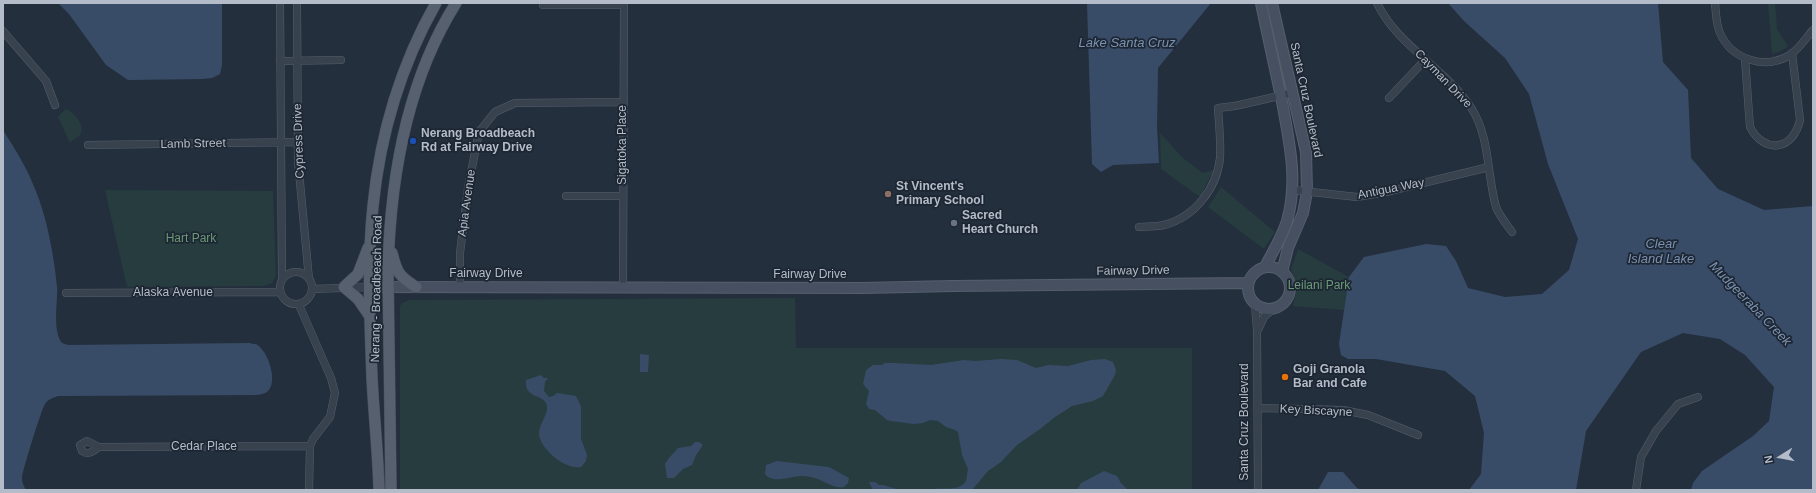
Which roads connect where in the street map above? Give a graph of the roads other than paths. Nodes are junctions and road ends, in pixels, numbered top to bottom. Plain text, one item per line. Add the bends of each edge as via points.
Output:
1 (280, 3) edge
2 (297, 3) edge
3 (436, 3) edge
4 (456, 3) edge
5 (1261, 3) edge
6 (1272, 3) edge
7 (1377, 3) edge
8 (1716, 3) edge
9 (624, 4) edge
10 (543, 5) dead end
11 (1813, 30) edge
12 (3, 31) edge
13 (1792, 53) junction
14 (1745, 59) junction
15 (298, 60) junction
16 (342, 60) dead end
17 (1425, 60) junction
18 (280, 61) junction
19 (1292, 93) junction
20 (1281, 96) junction
21 (1389, 98) dead end
22 (624, 102) junction
23 (55, 105) dead end
24 (298, 142) junction
25 (280, 143) junction
26 (88, 145) dead end
27 (1489, 167) junction
28 (1293, 190) junction
29 (1307, 192) junction
30 (566, 196) dead end
31 (623, 196) junction
32 (1140, 227) dead end
33 (1512, 232) dead end
34 (388, 239) junction
35 (371, 242) junction
36 (1265, 267) junction
37 (1282, 272) junction
38 (282, 279) junction
39 (309, 279) junction
40 (1248, 283) junction
41 (344, 287) junction
42 (371, 287) junction
43 (388, 287) junction
44 (416, 287) junction
45 (623, 287) junction
46 (460, 288) junction
47 (312, 290) junction
48 (280, 292) junction
49 (66, 293) dead end
50 (1255, 304) junction
51 (299, 305) junction
52 (1274, 308) junction
53 (371, 318) junction
54 (1257, 330) junction
55 (1698, 397) dead end
56 (1258, 408) junction
57 (1418, 435) dead end
58 (310, 446) junction
59 (99, 447) dead end
60 (309, 490) edge
61 (379, 490) edge
62 (391, 490) edge
63 (1258, 490) edge
64 (1636, 490) edge

1 - 18 street, Cypress Drive
2 - 15 street, Cypress Drive
3 - 35 main road, Nerang - Broadbeach Road via 407,66 388,125 375,191
4 - 34 main road, Nerang - Broadbeach Road via 432,49 411,108 397,165
5 - 20 street, Santa Cruz Boulevard
6 - 19 street, Santa Cruz Boulevard
7 - 17 street, Cayman Drive via 1382,14 1398,34
8 - 14 street via 1720,32 1734,51
9 - 10 street
9 - 22 street, Sigatoka Place
11 - 13 street
12 - 23 street via 46,81
13 - 14 street via 1778,61 1765,63
13 - 14 street via 1800,120 1794,137 1783,144 1764,142 1755,136 1750,127
15 - 16 street
15 - 18 street
15 - 24 street, Cypress Drive
17 - 21 street
17 - 27 street, Cayman Drive via 1464,97 1473,110 1480,125
18 - 25 street, Cypress Drive
19 - 20 street
19 - 29 street, Santa Cruz Boulevard via 1306,152
20 - 28 street, Santa Cruz Boulevard via 1292,152
20 - 32 street via 1218,108 1220,158 1215,183 1202,202 1184,217 1164,225
22 - 31 street, Sigatoka Place
22 - 46 street, Apia Avenue via 515,103 495,112 479,132 468,188 460,253
24 - 25 street, Lamb Street
24 - 39 street, Cypress Drive
25 - 26 street, Lamb Street
25 - 38 street, Cypress Drive
27 - 29 street, Antigua Way via 1357,197
27 - 33 street, Cayman Drive via 1497,208
28 - 29 street, Antigua Way
28 - 36 street, Santa Cruz Boulevard via 1287,222
29 - 37 street, Santa Cruz Boulevard via 1303,213 1288,248
30 - 31 street
31 - 45 street, Sigatoka Place
34 - 43 main road, Nerang - Broadbeach Road
34 - 44 main road via 396,270
35 - 41 main road via 358,274
35 - 42 main road, Nerang - Broadbeach Road
36 - 37 street
36 - 40 street via 1254,273
37 - 52 street via 1288,280 1290,292 1284,302
38 - 39 street via 296,272
38 - 48 street
39 - 47 street
40 - 45 street, Fairway Drive via 863,288
40 - 50 street via 1249,294
41 - 42 street
41 - 47 street
41 - 53 main road via 358,299
42 - 43 street, Fairway Drive
42 - 53 main road, Nerang - Broadbeach Road
43 - 44 street, Fairway Drive
43 - 62 main road, Nerang - Broadbeach Road
44 - 46 street, Fairway Drive
45 - 46 street, Fairway Drive
47 - 51 street via 308,299
48 - 49 street, Alaska Avenue
48 - 51 street via 286,302
50 - 52 street via 1264,308
50 - 54 street, Santa Cruz Boulevard
51 - 58 street via 335,393 330,417
52 - 54 street via 1264,317
53 - 61 main road, Nerang - Broadbeach Road
54 - 56 street, Santa Cruz Boulevard
55 - 64 street via 1678,404 1656,431 1641,457
56 - 57 street, Key Biscayne via 1343,410 1368,415
56 - 63 street, Santa Cruz Boulevard
58 - 59 street, Cedar Place
58 - 60 street

